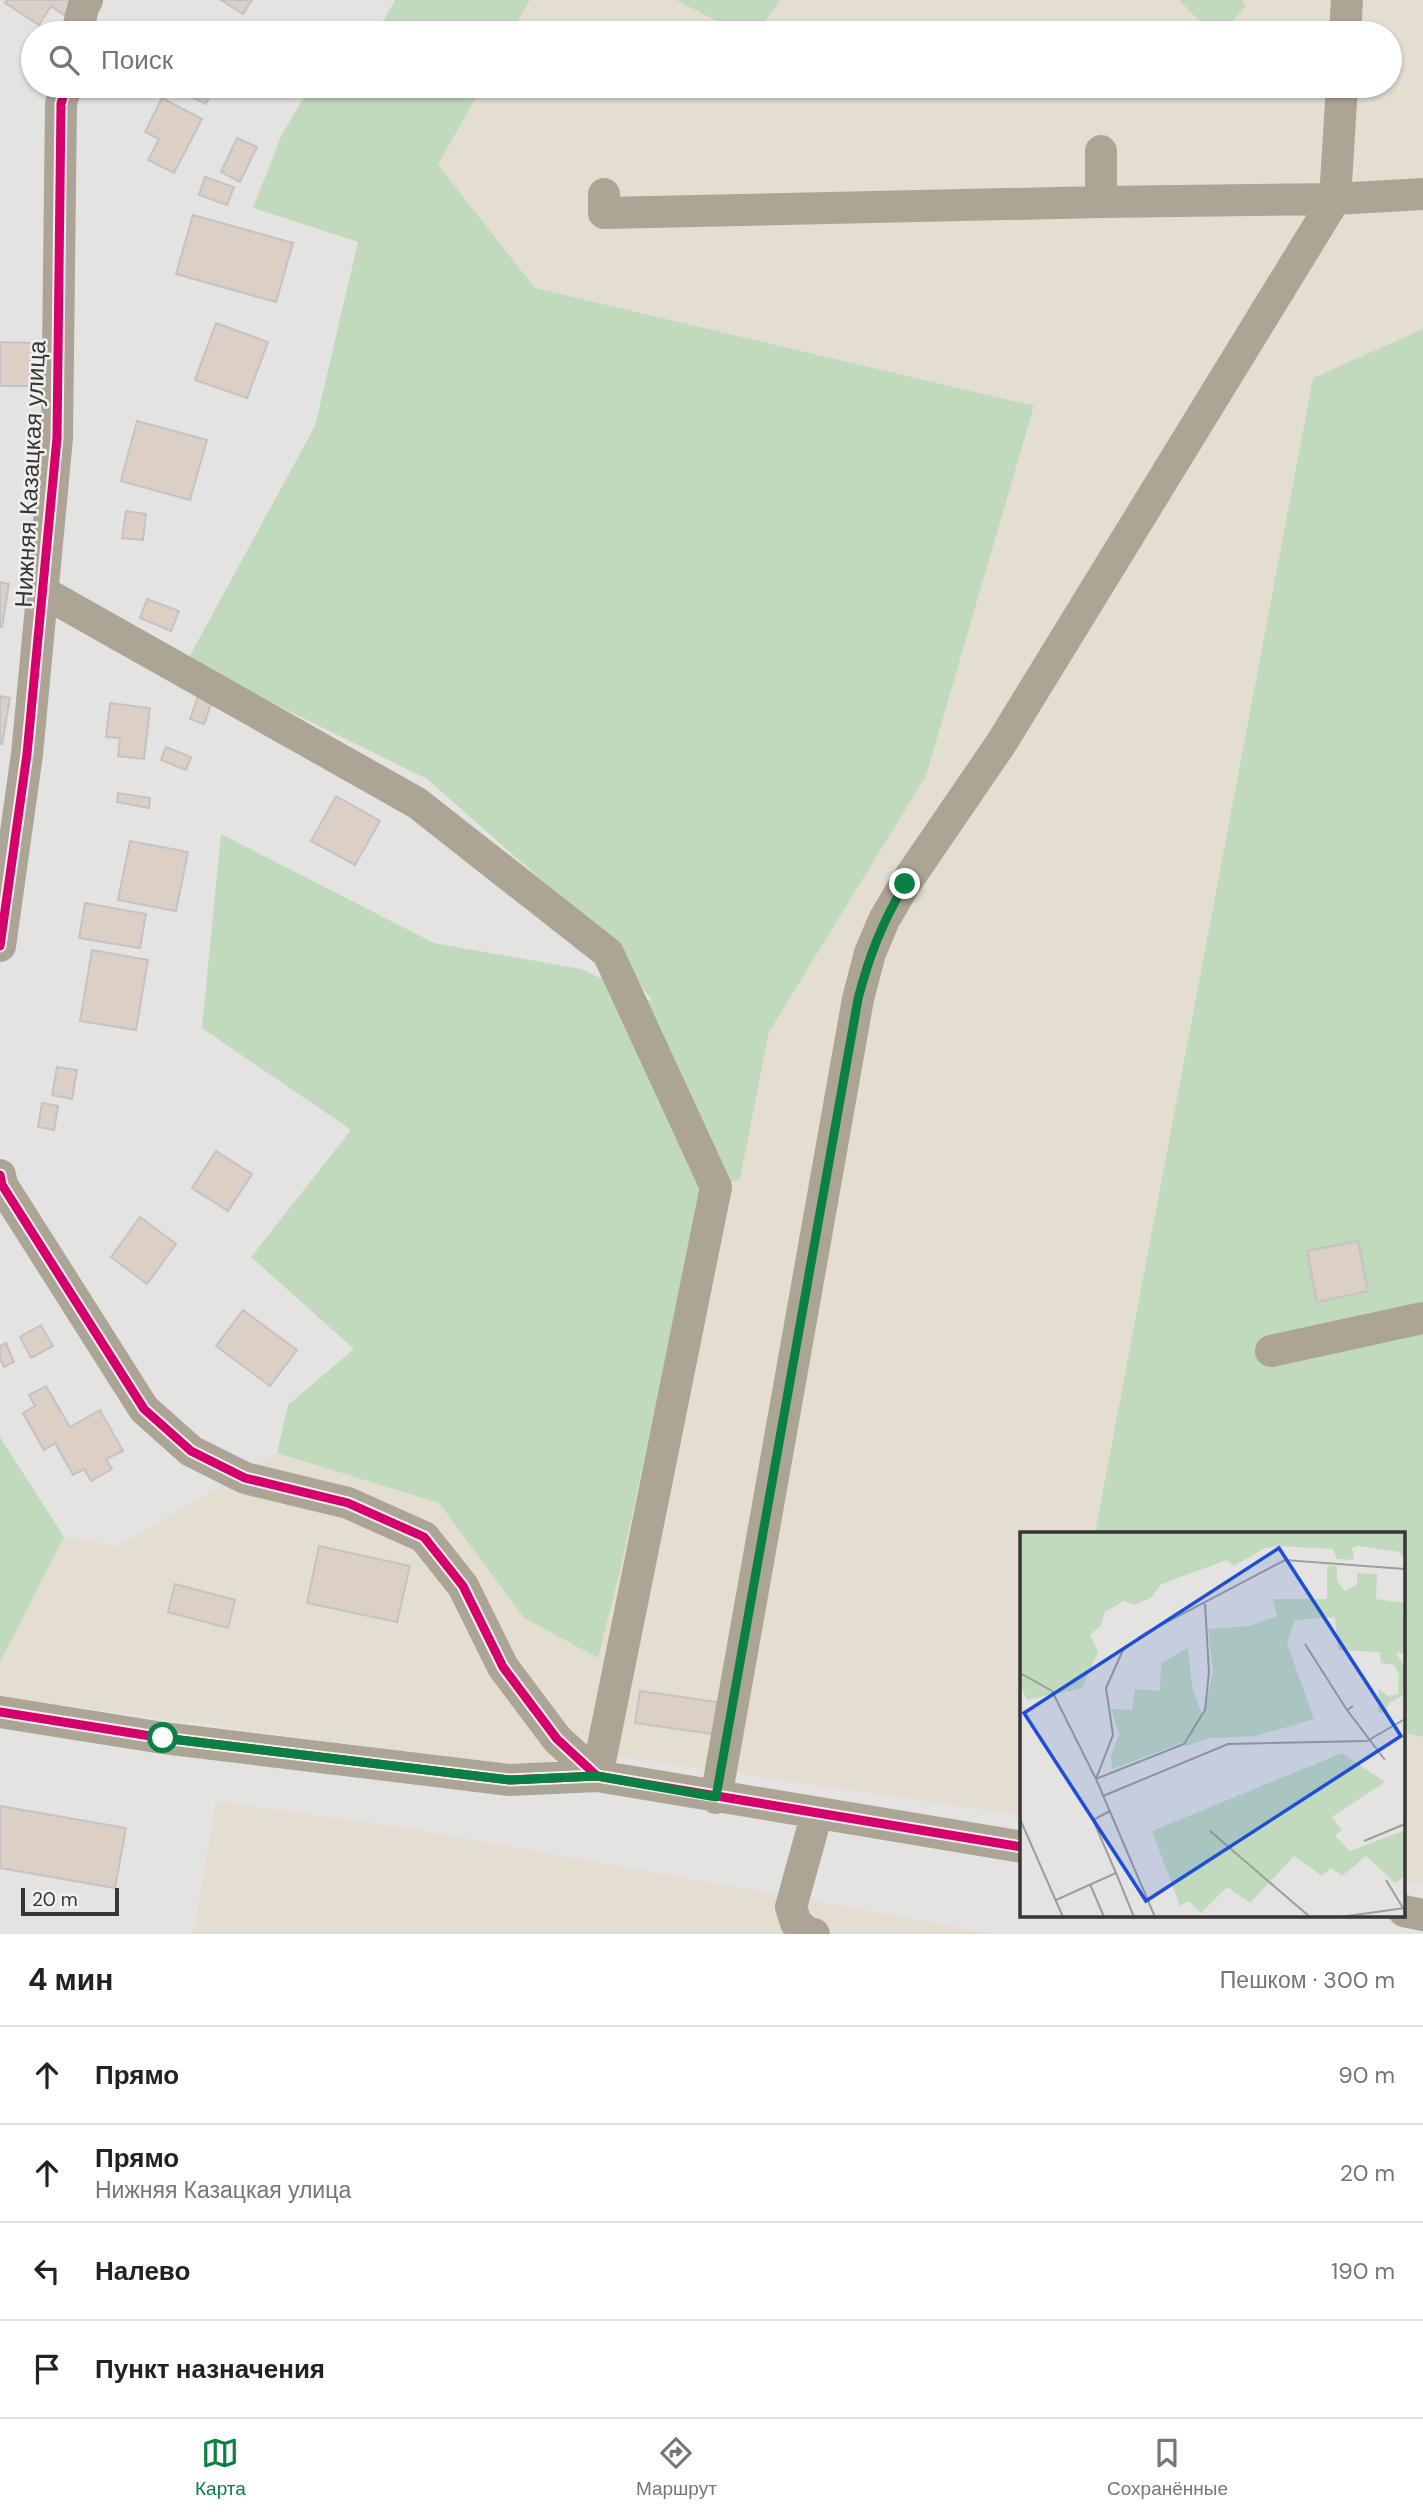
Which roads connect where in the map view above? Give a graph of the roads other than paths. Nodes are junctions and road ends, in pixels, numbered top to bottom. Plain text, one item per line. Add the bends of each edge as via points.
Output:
1 (88, 0) edge
2 (1347, 0) edge
3 (80, 21) edge
4 (1346, 21) edge
5 (63, 98) edge
6 (1341, 98) edge
7 (1101, 150) dead end
8 (604, 194) dead end
9 (1423, 194) edge
10 (1335, 199) junction
11 (1101, 202) junction
12 (43, 593) junction
13 (0, 946) edge
14 (0, 1175) edge
15 (1423, 1318) edge
16 (1271, 1351) dead end
17 (0, 1712) edge
18 (597, 1776) junction
19 (716, 1797) junction
20 (817, 1813) junction
21 (1020, 1847) edge
22 (814, 1934) edge

1 - 3 street
2 - 4 street
5 - 12 street, Нижняя Казацкая улица via 57,438
6 - 10 street
7 - 11 street
8 - 11 street via 604,213
9 - 10 street
10 - 11 street
10 - 19 street via 1002,742 905,884 870,953 858,999
12 - 13 street, Нижняя Казацкая улица via 27,754
12 - 18 street via 417,803 608,953 614,965 716,1187
14 - 18 street via 2,1185 144,1409 191,1451 245,1478 348,1503 424,1537 463,1586 503,1667 557,1739
15 - 16 street
17 - 18 street via 163,1738 510,1780
18 - 19 street
19 - 20 street
20 - 21 street
20 - 22 street via 791,1907 796,1923

